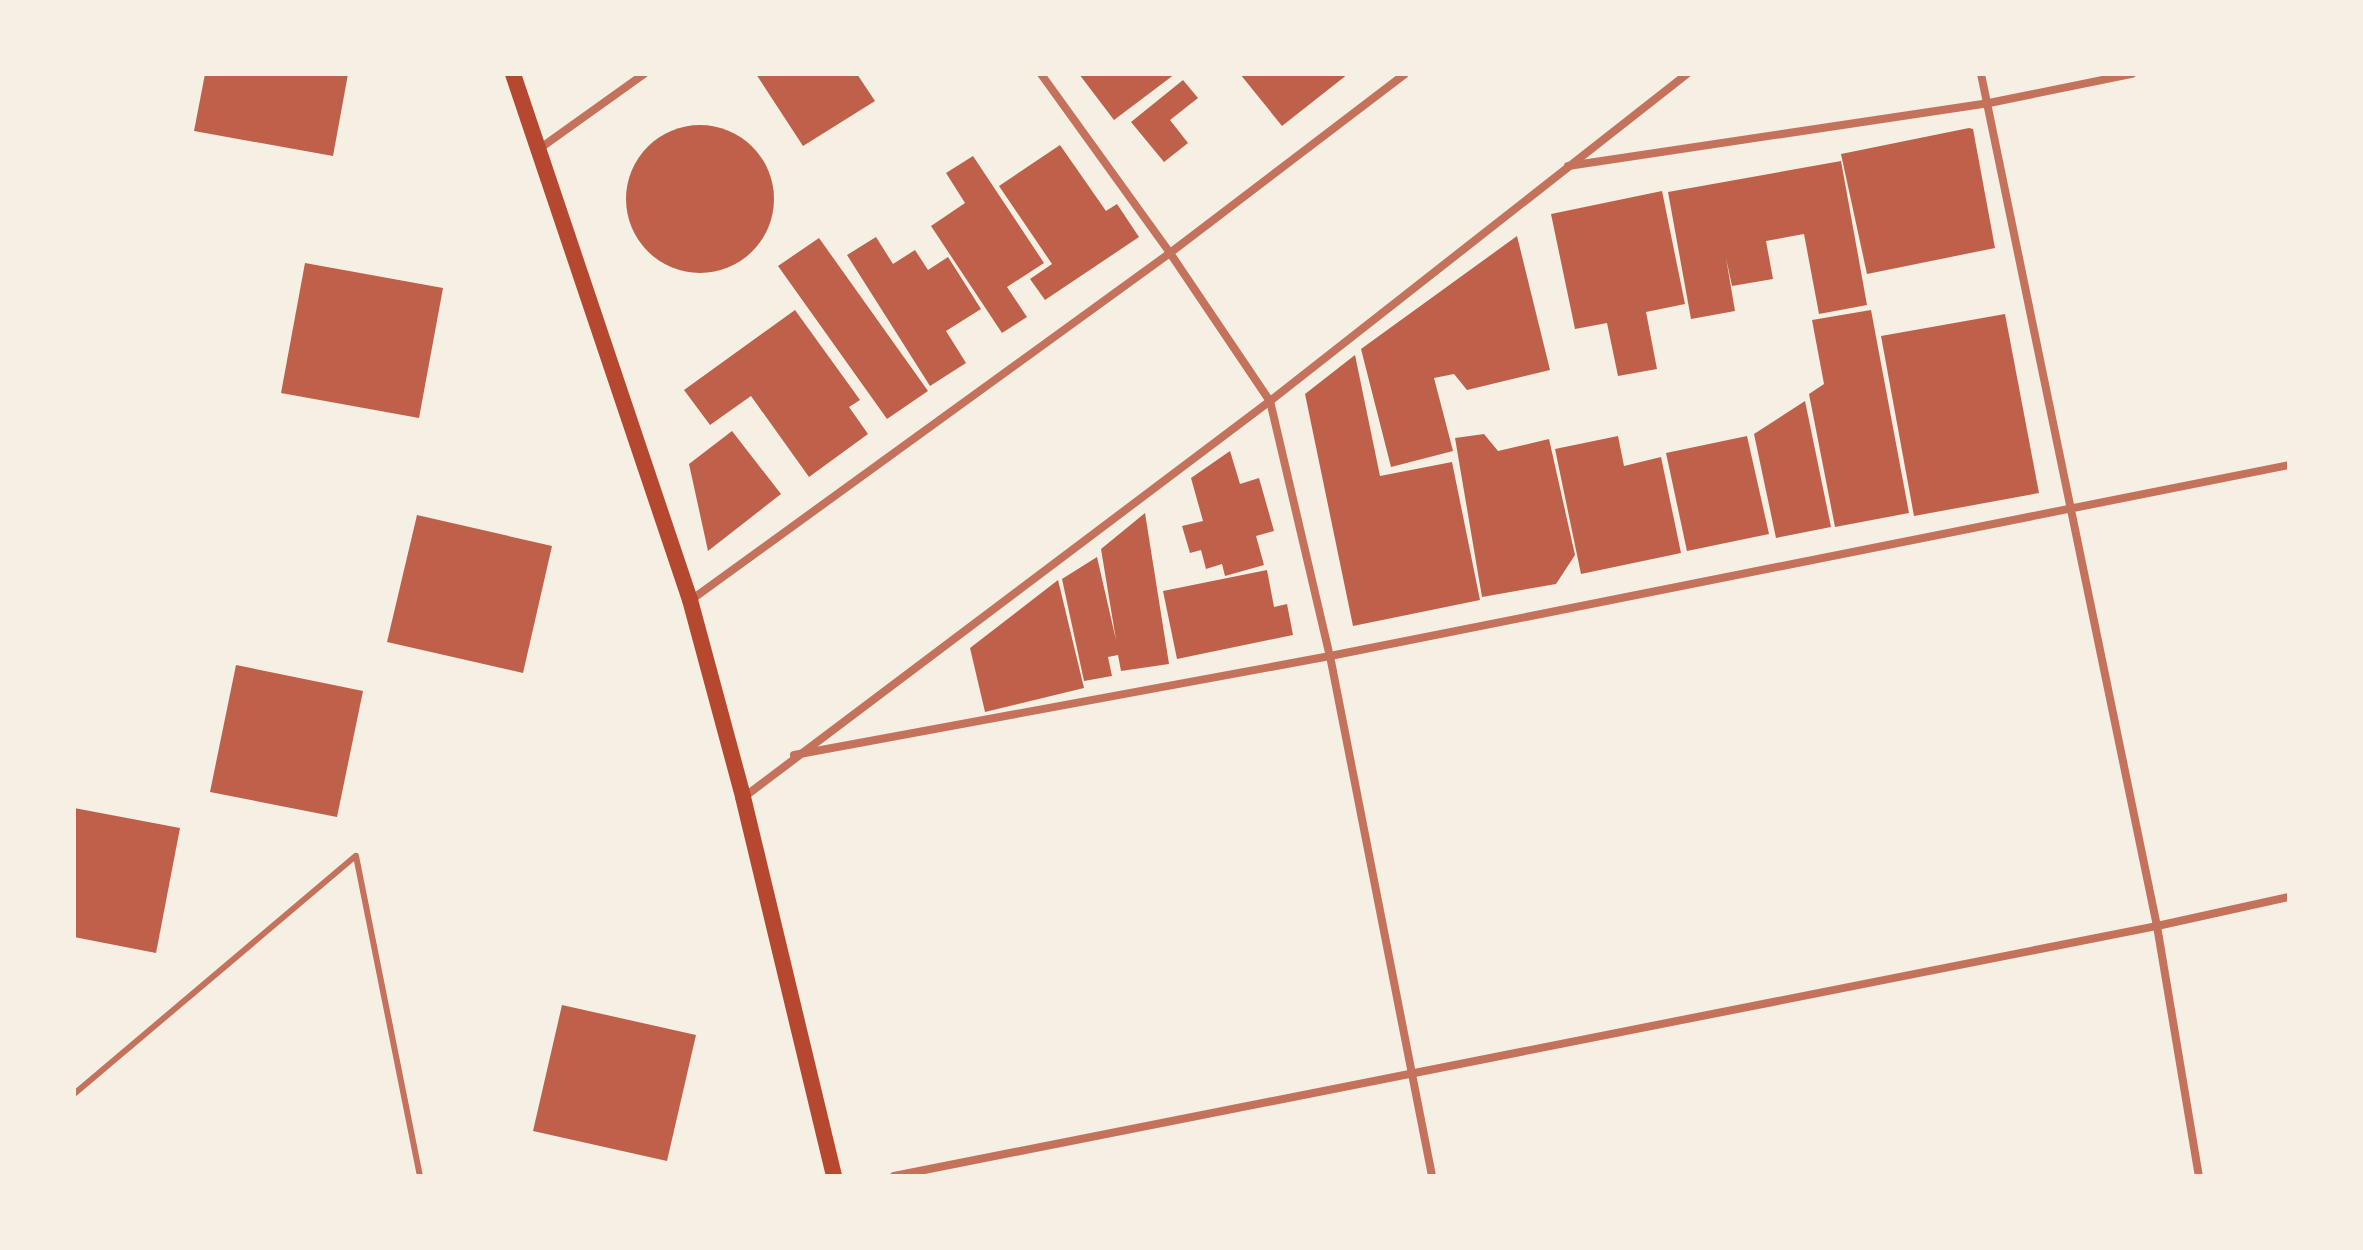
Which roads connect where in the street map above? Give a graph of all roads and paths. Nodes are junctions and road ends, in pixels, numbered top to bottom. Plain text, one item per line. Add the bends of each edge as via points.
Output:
1 (513, 74) edge
2 (644, 74) edge
3 (1041, 74) edge
4 (1405, 74) edge
5 (1687, 74) edge
6 (1981, 74) edge
7 (2132, 74) edge
8 (1989, 103) junction
9 (539, 149) junction
10 (1566, 166) junction
11 (1170, 253) junction
12 (1270, 401) junction
13 (2289, 465) edge
14 (2074, 510) junction
15 (690, 600) junction
16 (1330, 656) junction
17 (794, 755) junction
18 (743, 797) junction
19 (2289, 897) edge
20 (2157, 926) junction
21 (1411, 1072) junction
22 (74, 1094) edge
23 (420, 1176) edge
24 (834, 1176) edge
25 (894, 1176) edge
26 (1432, 1176) edge
27 (2199, 1176) edge

1 - 9 main road
2 - 9 street
3 - 11 street
4 - 11 street
5 - 10 street
6 - 8 street
7 - 8 street
8 - 10 street
8 - 14 street
9 - 15 main road
10 - 12 street
11 - 12 street
11 - 15 street
12 - 16 street
12 - 17 street
13 - 14 street
14 - 16 street
14 - 20 street
15 - 18 main road
16 - 17 street
16 - 21 street
17 - 18 street
18 - 24 main road
19 - 20 street
20 - 21 street
20 - 27 street
21 - 25 street
21 - 26 street
22 - 23 lane via 356,856

